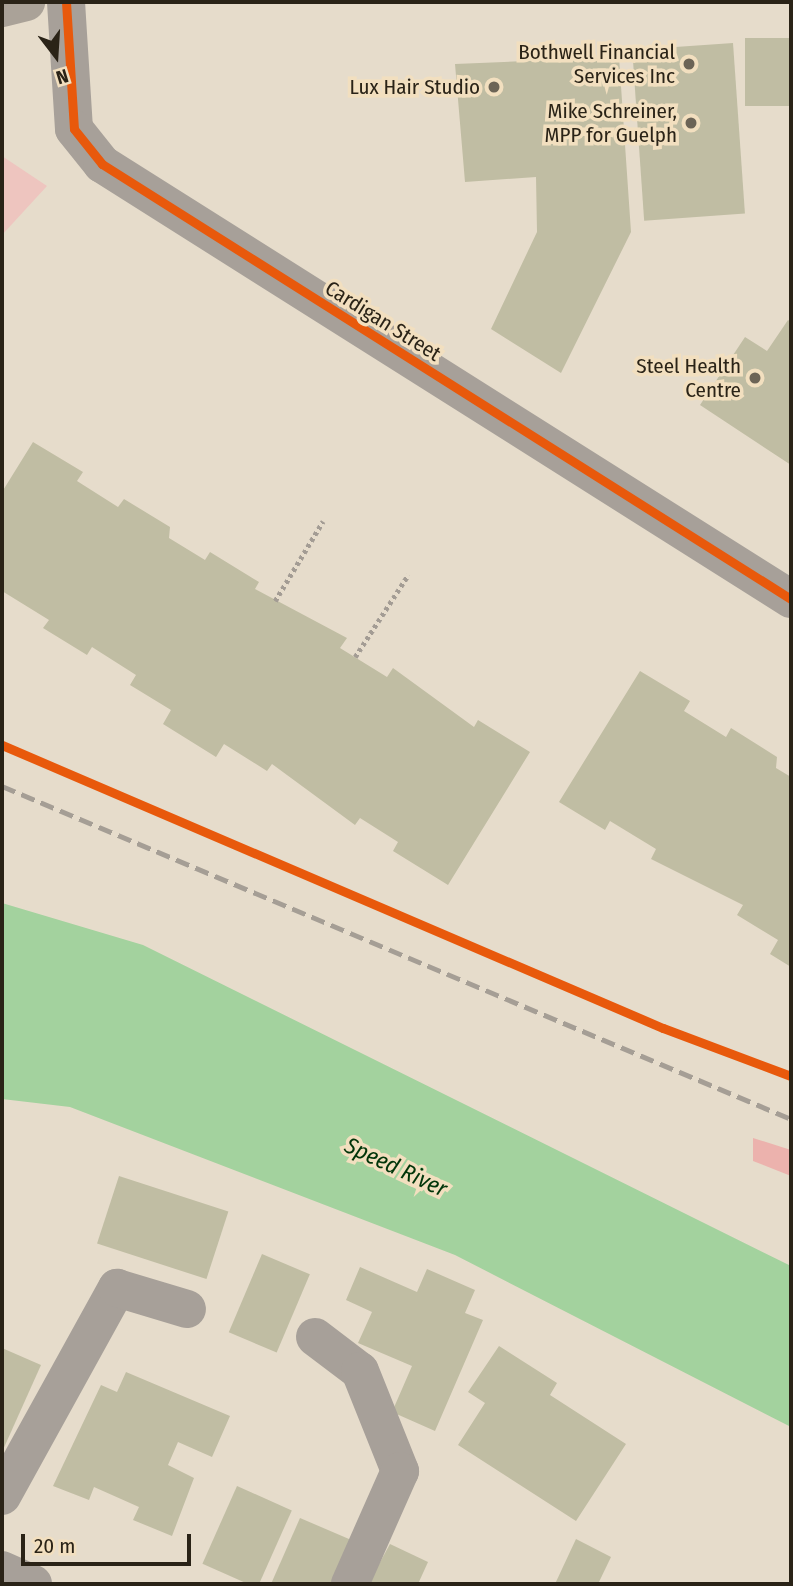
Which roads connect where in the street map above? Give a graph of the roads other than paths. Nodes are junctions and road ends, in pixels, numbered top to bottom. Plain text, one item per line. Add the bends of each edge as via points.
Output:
1 (26, 2) edge
2 (66, 2) edge
3 (2, 8) edge
4 (791, 599) edge
5 (187, 1309) dead end
6 (316, 1336) dead end
7 (2, 1496) edge
8 (2, 1570) edge
9 (33, 1584) edge
10 (350, 1584) edge

1 - 3 main road
2 - 4 street, Cardigan Street via 74,129 102,164
5 - 7 street via 117,1288
6 - 10 street via 360,1371 400,1471
8 - 9 street

